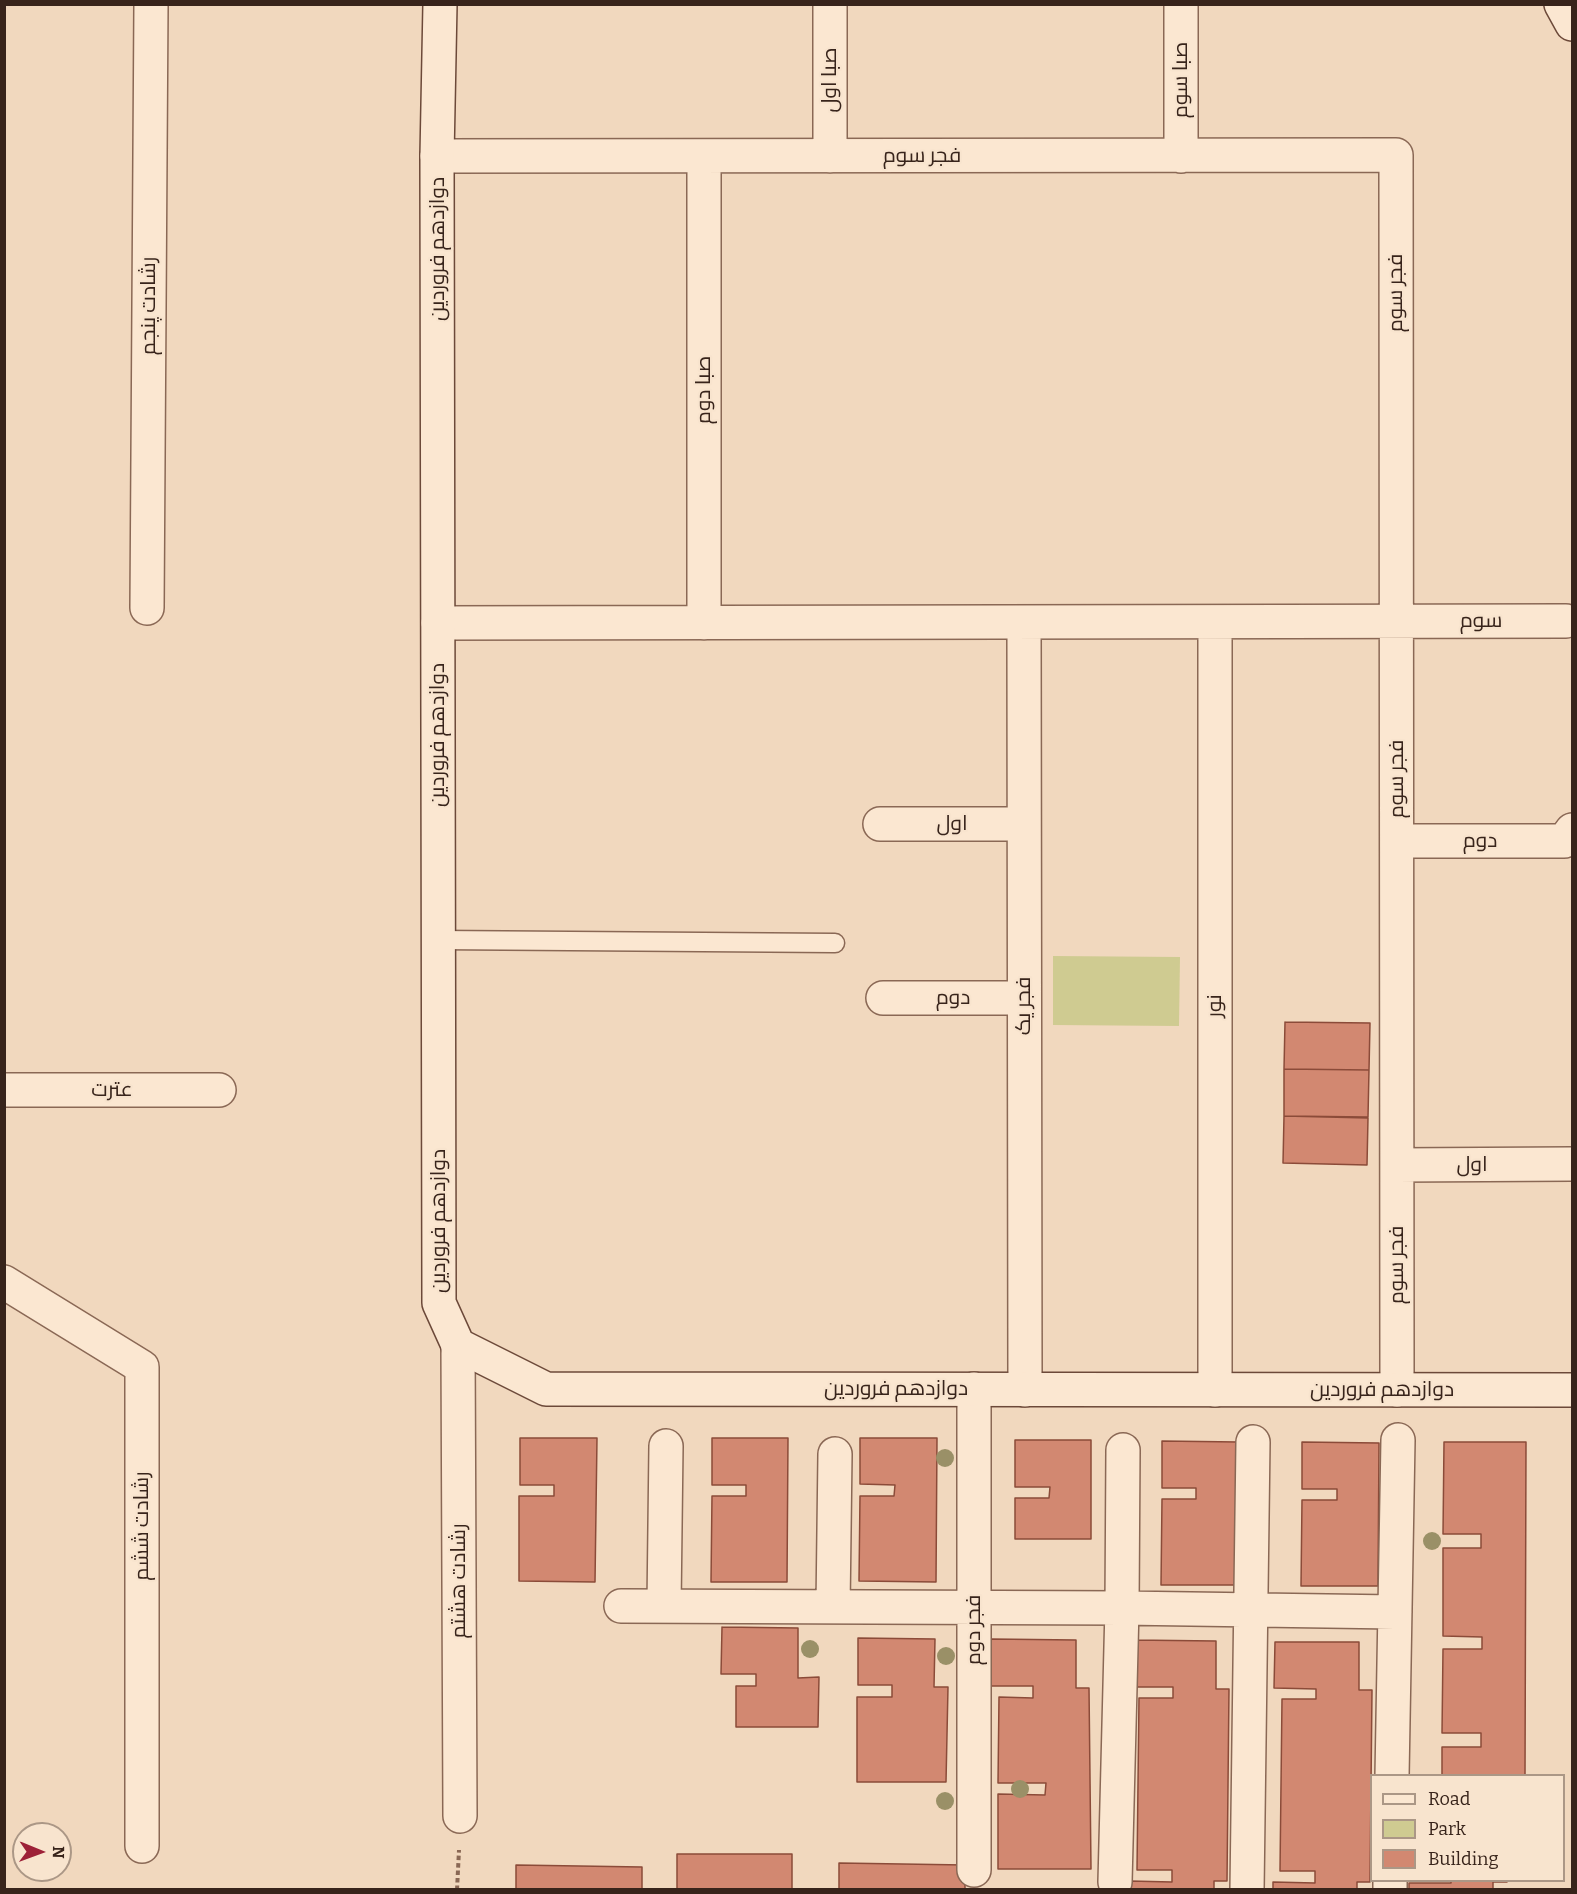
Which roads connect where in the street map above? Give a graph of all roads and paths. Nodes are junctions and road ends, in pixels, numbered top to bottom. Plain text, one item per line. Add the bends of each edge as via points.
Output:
1 (151, 4) edge
2 (440, 4) edge
3 (830, 4) edge
4 (1181, 4) edge
5 (1562, 4) edge
6 (1572, 24) edge
7 (438, 156) junction
8 (704, 156) junction
9 (830, 156) junction
10 (1181, 156) junction
11 (147, 608) dead end
12 (1566, 621) dead end
13 (1024, 622) junction
14 (1215, 622) junction
15 (1397, 622) junction
16 (438, 623) junction
17 (704, 623) junction
18 (880, 824) dead end
19 (1024, 824) junction
20 (1568, 836) edge
21 (1397, 841) junction
22 (438, 940) junction
23 (835, 943) dead end
24 (883, 998) dead end
25 (1024, 998) junction
26 (4, 1090) edge
27 (219, 1090) dead end
28 (1560, 1164) edge
29 (1397, 1165) junction
30 (4, 1282) edge
31 (458, 1345) junction
32 (974, 1389) junction
33 (1025, 1390) junction
34 (1215, 1390) junction
35 (1397, 1390) junction
36 (1572, 1390) edge
37 (1398, 1440) dead end
38 (1253, 1442) dead end
39 (666, 1446) dead end
40 (1123, 1450) dead end
41 (835, 1454) dead end
42 (621, 1606) dead end
43 (664, 1606) junction
44 (833, 1607) junction
45 (974, 1607) junction
46 (1122, 1608) junction
47 (1252, 1610) junction
48 (1395, 1612) junction
49 (1392, 1774) edge
50 (460, 1816) dead end
51 (142, 1846) dead end
52 (974, 1870) dead end
53 (1115, 1882) dead end
54 (1247, 1890) edge

1 - 11 street, رشادت پنجم
2 - 7 street, دوازدهم فروردین
3 - 9 street, صبا اول
4 - 10 street, صبا سوم
5 - 6 street
7 - 8 street, فجر سوم
7 - 16 street, دوازدهم فروردین
8 - 9 street, فجر سوم
8 - 17 street, صبا دوم
9 - 10 street, فجر سوم
10 - 15 street, فجر سوم via 1396,155
12 - 15 street, سوم
13 - 14 street, سوم
13 - 17 street, سوم
13 - 19 street, فجر یک
14 - 15 street, سوم
14 - 34 street, نور
15 - 21 street, فجر سوم
16 - 17 street, سوم
16 - 22 street, دوازدهم فروردین
18 - 19 street, اول
19 - 25 street, فجر یک
20 - 21 street, دوم
21 - 29 street, فجر سوم
22 - 23 lane
22 - 31 street, دوازدهم فروردین via 439,1303
24 - 25 street, دوم
25 - 33 street, فجر یک
26 - 27 street, عترت
28 - 29 street, اول
29 - 35 street, فجر سوم
30 - 51 street, رشادت ششم via 142,1367
31 - 32 street, دوازدهم فروردین via 546,1389
31 - 50 street, رشادت هشتم
32 - 33 street, دوازدهم فروردین
32 - 45 street, فجر دوم
33 - 34 street, دوازدهم فروردین
34 - 35 street, دوازدهم فروردین
35 - 36 street, دوازدهم فروردین
37 - 48 street
38 - 47 street
39 - 43 street
40 - 46 street
41 - 44 street
42 - 43 street
43 - 44 street
44 - 45 street
45 - 46 street
45 - 52 street, فجر دوم
46 - 47 street
46 - 53 street
47 - 48 street
47 - 54 street
48 - 49 street

